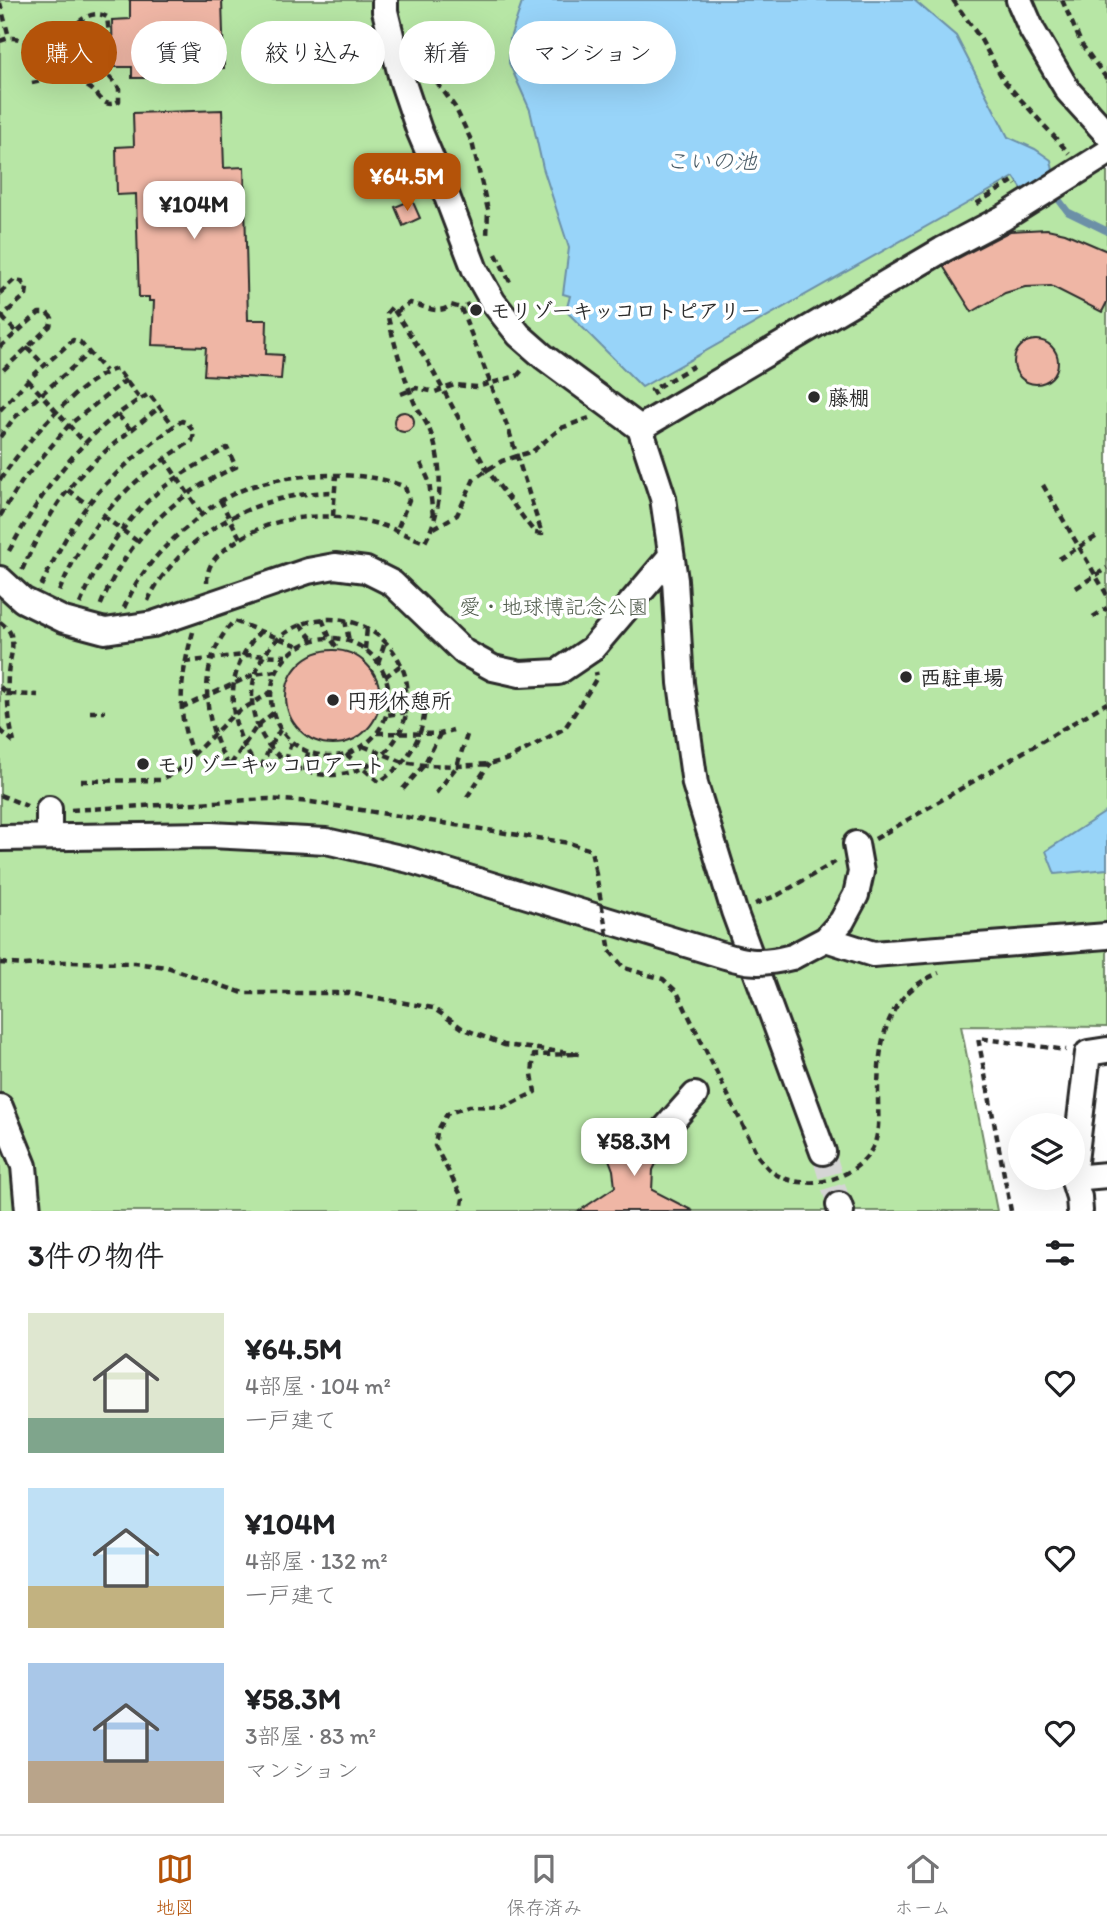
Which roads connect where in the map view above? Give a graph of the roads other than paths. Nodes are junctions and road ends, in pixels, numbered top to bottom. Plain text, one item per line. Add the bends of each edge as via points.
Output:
1 (385, 0) edge
2 (1019, 0) edge
3 (1107, 134) edge
4 (1107, 153) edge
5 (640, 428) junction
6 (670, 557) junction
7 (11, 575) edge
8 (49, 809) dead end
9 (49, 837) junction
10 (0, 838) edge
11 (857, 846) road end
12 (1107, 936) edge
13 (826, 939) junction
14 (1098, 1052) edge
15 (695, 1095) dead end
16 (0, 1107) edge
17 (1085, 1118) edge
18 (663, 1130) dead end
19 (823, 1152) tunnel mouth
20 (1107, 1175) edge
21 (1085, 1177) edge
22 (1076, 1190) edge
23 (28, 1211) edge
24 (1080, 1211) edge

1 - 5 street via 402,80 419,130 475,270 494,302 538,352
2 - 3 street via 1068,91
4 - 5 street
5 - 6 street via 663,498
6 - 7 street via 592,649 558,672 520,674 493,668 464,652 392,583 366,570 335,566 308,571 231,610 105,631 64,620 23,600
6 - 19 street via 695,784 734,911
8 - 9 street
9 - 10 street
9 - 13 street, bridge via 211,835 326,841 409,860 744,962 769,963 792,957
11 - 13 street via 861,872 856,895
12 - 13 street via 873,954
14 - 17 street
15 - 18 street
16 - 23 street via 24,1166
20 - 21 street
22 - 24 street

